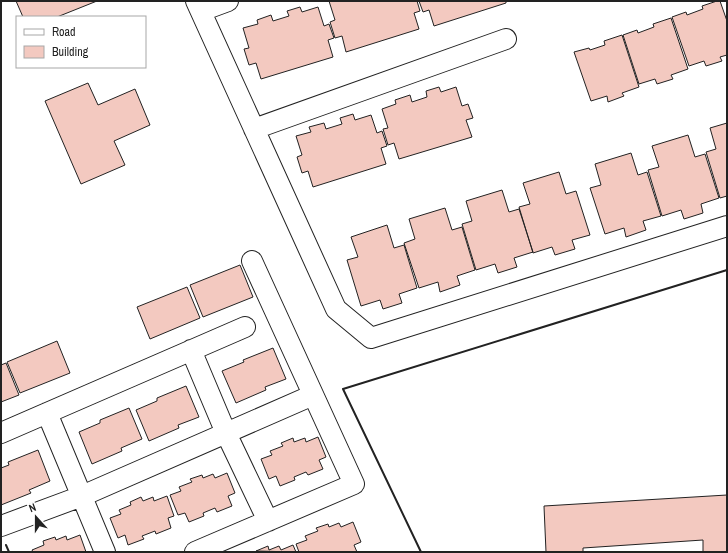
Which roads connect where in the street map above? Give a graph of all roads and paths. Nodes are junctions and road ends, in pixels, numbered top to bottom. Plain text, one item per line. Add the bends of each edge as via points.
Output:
1 (228, 1) edge
2 (198, 6) edge
3 (506, 39) dead end
4 (254, 129) junction
5 (727, 226) edge
6 (252, 261) dead end
7 (245, 327) dead end
8 (190, 350) junction
9 (313, 395) junction
10 (47, 414) junction
11 (1, 433) edge
12 (226, 433) junction
13 (82, 496) junction
14 (268, 521) junction
15 (1, 526) edge
16 (105, 552) edge
17 (195, 552) edge

1 - 2 street
2 - 4 street
3 - 4 street
4 - 5 street via 336,309 371,338
6 - 9 street
7 - 8 street
8 - 10 street
8 - 12 street
9 - 12 street
9 - 14 street via 354,484
10 - 11 street
10 - 13 street
12 - 13 street
12 - 14 street
13 - 15 street
13 - 16 street
14 - 17 street

